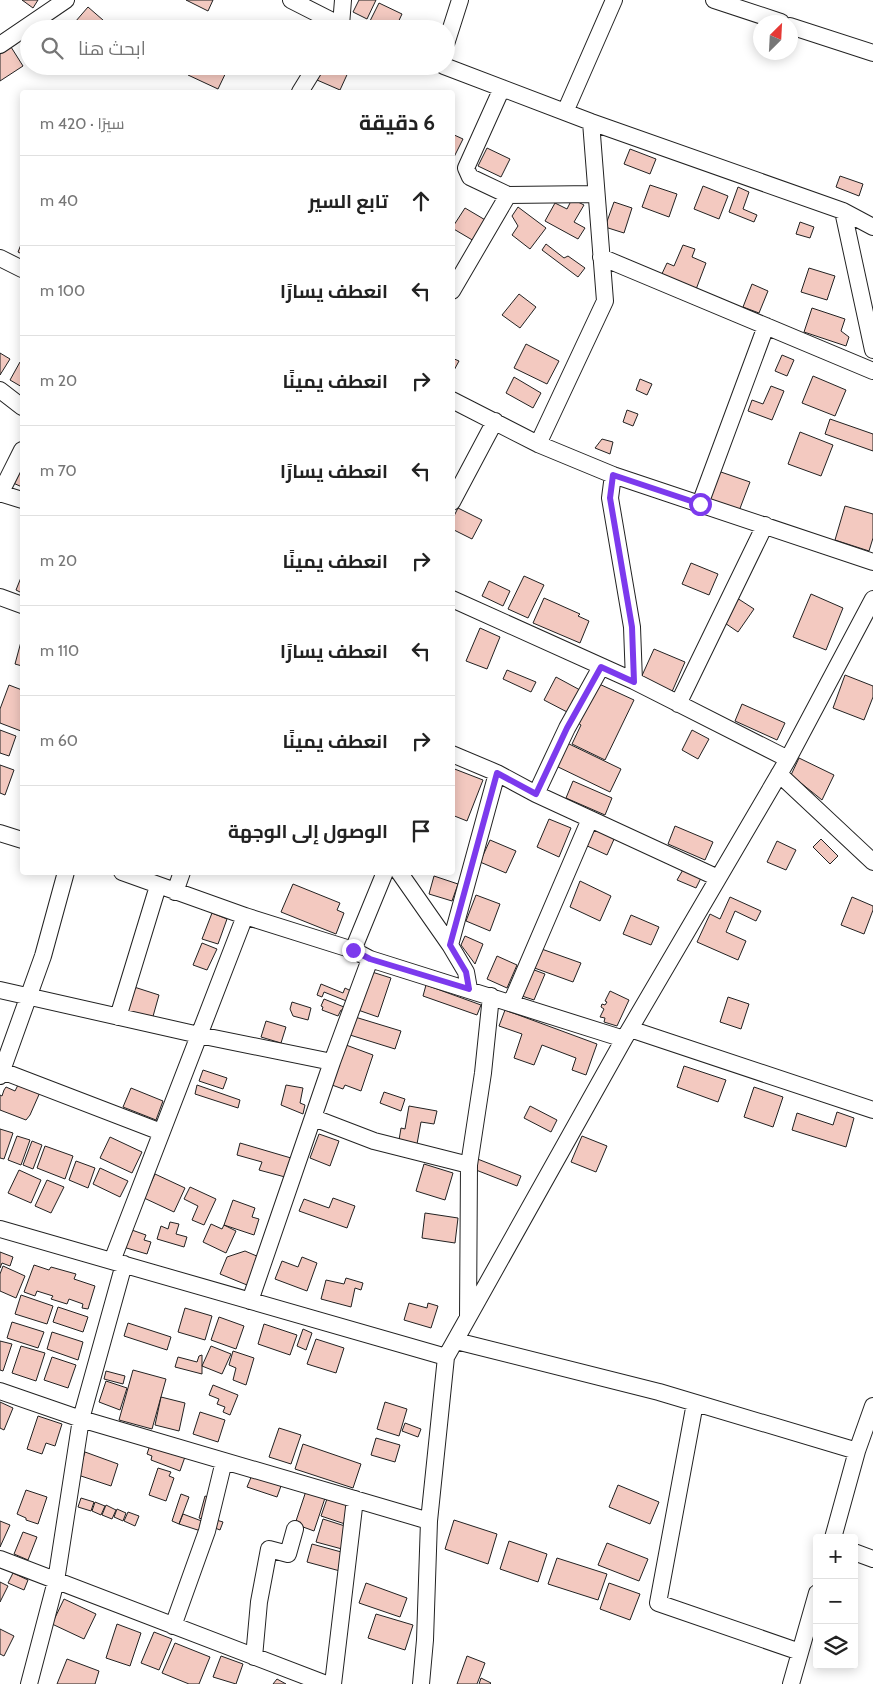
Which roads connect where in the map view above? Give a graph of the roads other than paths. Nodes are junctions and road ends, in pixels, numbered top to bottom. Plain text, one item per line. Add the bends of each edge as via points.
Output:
1 (66, 0) edge
2 (291, 0) edge
3 (343, 0) edge
4 (460, 0) edge
5 (614, 0) edge
6 (714, 0) edge
7 (760, 15) edge
8 (37, 20) edge
9 (328, 20) edge
10 (343, 20) edge
11 (454, 20) edge
12 (798, 29) edge
13 (20, 31) edge
14 (0, 45) edge
15 (873, 53) edge
16 (455, 70) edge
17 (310, 75) edge
18 (502, 88) junction
19 (301, 90) edge
20 (566, 112) junction
21 (591, 122) junction
22 (596, 194) junction
23 (508, 195) junction
24 (843, 211) junction
25 (873, 227) edge
26 (602, 257) junction
27 (0, 258) edge
28 (20, 268) edge
29 (455, 286) edge
30 (766, 326) junction
31 (873, 350) edge
32 (873, 371) edge
33 (0, 390) edge
34 (455, 401) edge
35 (20, 405) edge
36 (495, 421) junction
37 (538, 444) junction
38 (20, 454) edge
39 (613, 475) junction
40 (1, 489) edge
41 (455, 496) edge
42 (20, 499) edge
43 (700, 504) junction
44 (765, 525) junction
45 (873, 562) edge
46 (0, 597) edge
47 (873, 599) edge
48 (455, 600) edge
49 (20, 604) edge
50 (601, 667) junction
51 (634, 682) junction
52 (678, 704) junction
53 (455, 755) edge
54 (788, 759) junction
55 (497, 773) junction
56 (779, 774) junction
57 (536, 794) junction
58 (590, 819) junction
59 (0, 833) edge
60 (20, 839) edge
61 (873, 862) edge
62 (65, 875) edge
63 (130, 875) edge
64 (181, 875) edge
65 (384, 875) edge
66 (401, 875) edge
67 (718, 878) junction
68 (158, 886) junction
69 (175, 892) junction
70 (245, 916) junction
71 (450, 945) junction
72 (353, 950) junction
73 (370, 959) junction
74 (469, 989) junction
75 (0, 990) edge
76 (29, 996) junction
77 (490, 996) junction
78 (511, 1003) junction
79 (118, 1017) junction
80 (626, 1034) junction
81 (199, 1036) junction
82 (332, 1062) junction
83 (1, 1073) edge
84 (873, 1110) edge
85 (314, 1118) junction
86 (161, 1132) junction
87 (469, 1165) junction
88 (0, 1228) edge
89 (118, 1262) junction
90 (250, 1301) junction
91 (468, 1319) junction
92 (456, 1341) junction
93 (446, 1357) junction
94 (0, 1391) edge
95 (695, 1403) junction
96 (873, 1406) edge
97 (82, 1419) junction
98 (857, 1451) junction
99 (224, 1460) junction
100 (355, 1499) junction
101 (429, 1521) junction
102 (296, 1529) dead end
103 (834, 1534) edge
104 (858, 1553) edge
105 (0, 1559) edge
106 (873, 1559) edge
107 (56, 1581) junction
108 (813, 1607) edge
109 (173, 1626) junction
110 (800, 1652) junction
111 (254, 1657) junction
112 (29, 1684) edge
113 (326, 1684) edge
114 (333, 1684) edge
115 (421, 1684) edge
116 (791, 1684) edge

1 - 8 street
2 - 9 street
3 - 10 street
4 - 11 street
5 - 20 street
6 - 7 street
12 - 15 street
13 - 14 street
16 - 18 street
17 - 19 street
18 - 20 street
18 - 23 street via 466,168 470,177
20 - 21 street
21 - 22 street
21 - 24 street
22 - 23 street
22 - 26 street
23 - 29 street
24 - 25 street
24 - 31 street
26 - 30 street
26 - 37 street via 605,301
27 - 28 street
30 - 32 street
30 - 43 street
33 - 35 street
34 - 36 street
36 - 37 street
36 - 41 street
37 - 39 street
38 - 40 street
39 - 43 street
39 - 51 street via 610,498 632,627
40 - 42 street
43 - 44 street
44 - 45 street
44 - 52 street
46 - 49 street
47 - 54 street
48 - 50 street
50 - 51 street
50 - 57 street
51 - 52 street
52 - 54 street
53 - 55 street
54 - 56 street
55 - 57 street
55 - 71 street
56 - 61 street
56 - 67 street
57 - 58 street
58 - 67 street
58 - 78 street
59 - 60 street
62 - 76 street
63 - 68 street
64 - 69 street
65 - 72 street
66 - 71 street
67 - 80 street
68 - 69 street
68 - 79 street
69 - 70 street
70 - 72 street
70 - 81 street
71 - 74 street via 466,972
72 - 73 street
73 - 74 street
73 - 82 street
74 - 77 street
75 - 76 street
76 - 79 street
76 - 83 street
77 - 78 street
77 - 87 street via 483,1073
78 - 80 street
79 - 81 street
80 - 84 street
80 - 91 street
81 - 82 street
81 - 86 street
82 - 85 street
83 - 86 street
85 - 87 street via 374,1141
85 - 90 street
86 - 89 street
87 - 91 street
88 - 89 street
89 - 90 street
89 - 97 street
90 - 93 street
91 - 92 street
92 - 93 street
92 - 95 street
93 - 101 street
94 - 97 street
95 - 98 street
95 - 110 street via 658,1603
96 - 98 street
97 - 99 street
97 - 107 street
98 - 103 street
99 - 100 street
99 - 109 street via 207,1531
100 - 101 street
100 - 114 street
101 - 115 street
102 - 111 street via 288,1554 269,1549 259,1602
104 - 106 street
105 - 107 street
107 - 109 street
107 - 112 street
108 - 110 street
109 - 111 street
110 - 116 street
111 - 113 street

